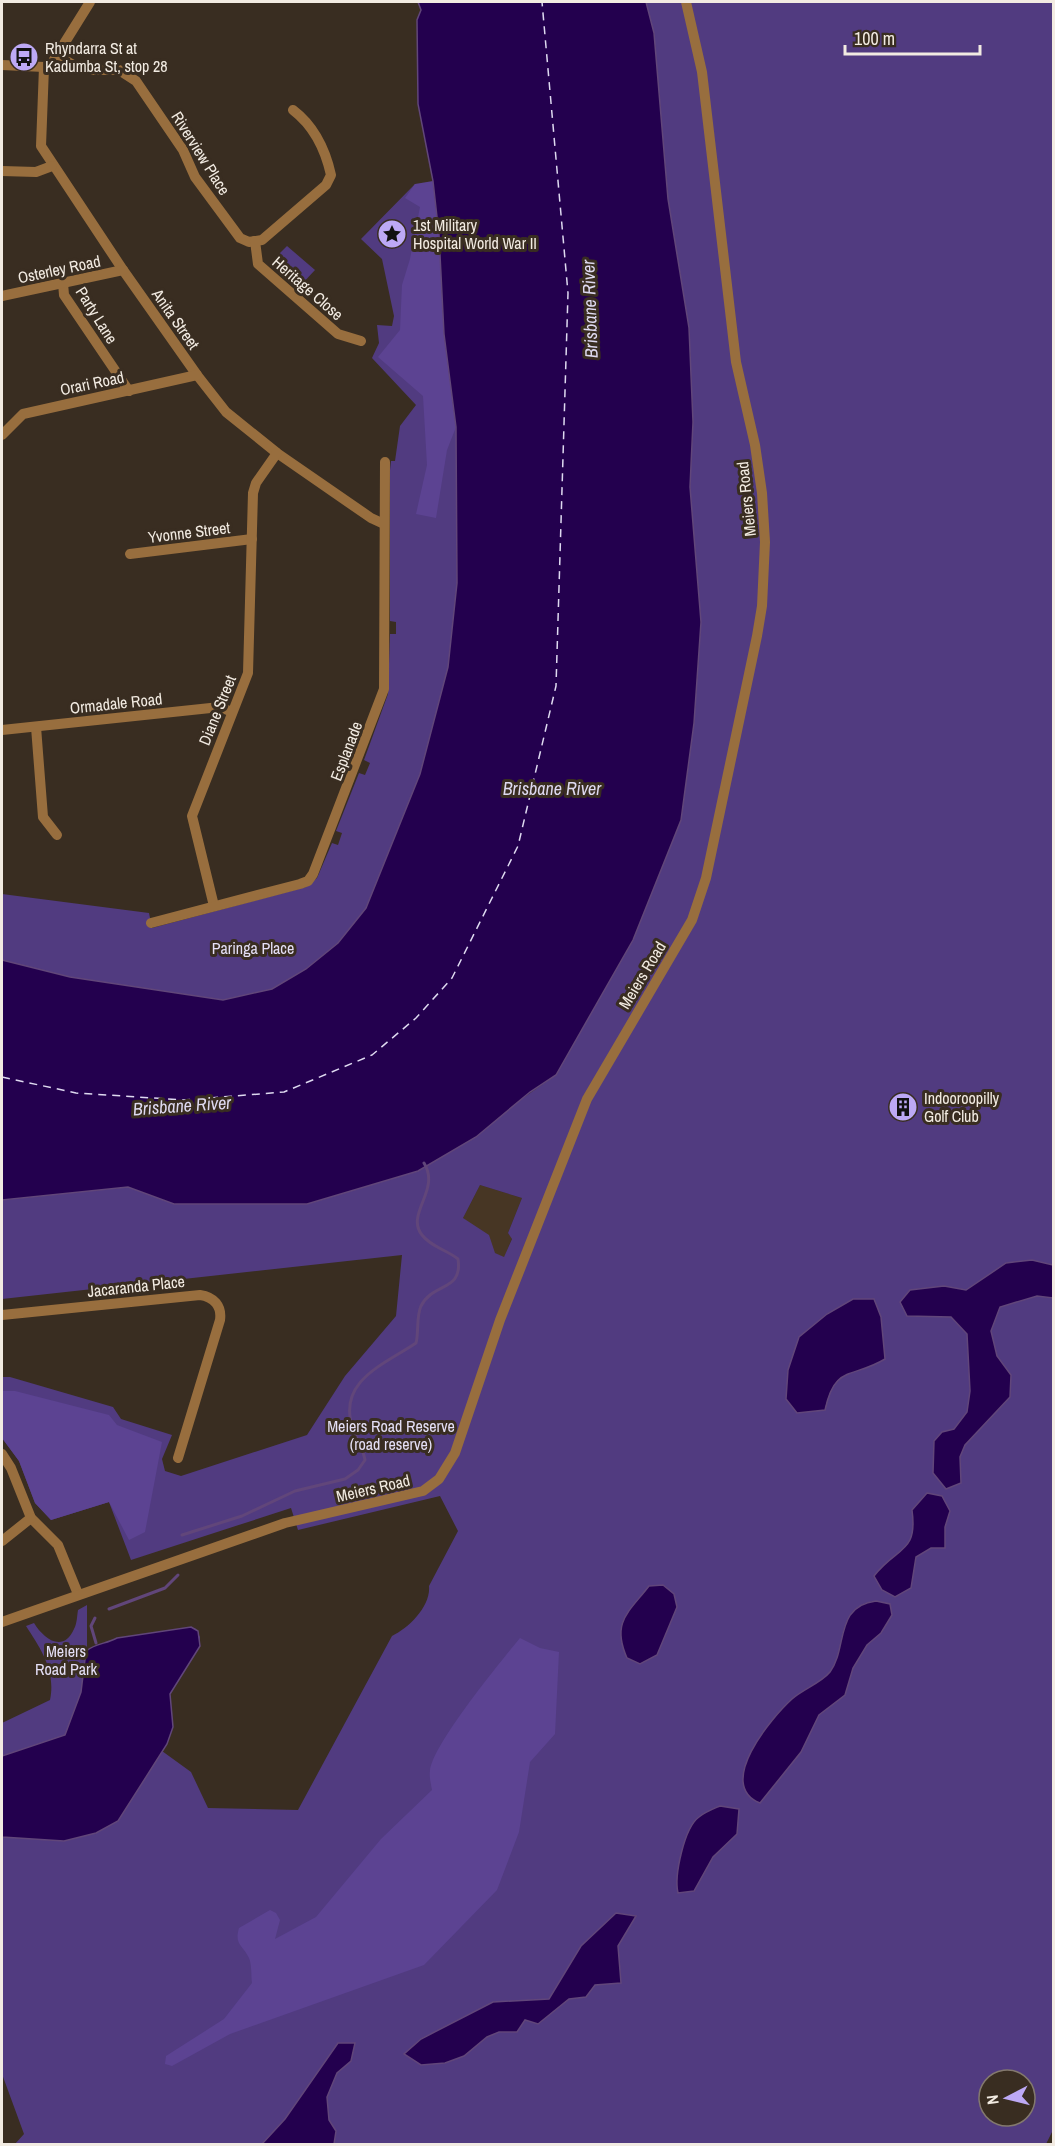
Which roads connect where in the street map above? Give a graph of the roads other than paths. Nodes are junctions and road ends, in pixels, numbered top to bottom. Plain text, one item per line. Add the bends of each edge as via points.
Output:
1 (90, 2) edge
2 (686, 2) edge
3 (58, 56) junction
4 (2, 65) edge
5 (44, 67) junction
6 (293, 110) dead end
7 (52, 166) junction
8 (2, 171) edge
9 (255, 241) junction
10 (123, 270) junction
11 (63, 283) junction
12 (2, 296) edge
13 (362, 341) dead end
14 (197, 375) junction
15 (129, 391) junction
16 (2, 435) edge
17 (276, 453) junction
18 (385, 462) dead end
19 (384, 524) junction
20 (252, 539) junction
21 (130, 554) dead end
22 (232, 712) junction
23 (36, 727) junction
24 (2, 730) edge
25 (57, 835) dead end
26 (214, 906) junction
27 (151, 923) dead end
28 (2, 1315) edge
29 (2, 1454) edge
30 (178, 1458) dead end
31 (31, 1518) junction
32 (2, 1541) edge
33 (78, 1594) junction
34 (2, 1622) edge

1 - 3 street
2 - 33 street, Meiers Road via 702,72 736,362 755,444 765,542 757,636 706,878 695,912 587,1100 500,1320 455,1453 439,1479 423,1491 285,1523
3 - 5 street
3 - 9 street, Riverview Place via 82,70 119,70 136,81 183,150 195,177 240,238
4 - 5 street
5 - 7 street, Anita Street via 40,146
6 - 9 street via 310,123 332,175 326,185 262,240
7 - 8 street via 36,172
7 - 10 street, Anita Street
9 - 13 street, Heritage Close via 258,264 289,293 338,334
10 - 11 street, Osterley Road
10 - 14 street, Anita Street
11 - 12 street, Osterley Road
11 - 15 street, Party Lane via 64,295
14 - 15 street, Orari Road
14 - 17 street, Anita Street via 225,412
15 - 16 street, Orari Road via 23,414
17 - 19 street, Anita Street
17 - 20 street, Diane Street via 253,493
18 - 19 street, Esplanade
19 - 26 street, Esplanade via 384,689 321,856 308,881
20 - 21 street, Yvonne Street
20 - 22 street, Diane Street via 249,663
22 - 23 street, Ormadale Road via 220,707
22 - 26 street, Diane Street via 192,816
23 - 24 street, Ormadale Road
23 - 25 street via 43,817
26 - 27 street, Esplanade
28 - 30 street, Jacaranda Place via 200,1295 213,1300 220,1308 218,1326
29 - 31 street
31 - 32 street
31 - 33 street via 58,1545
33 - 34 street, Meiers Road

